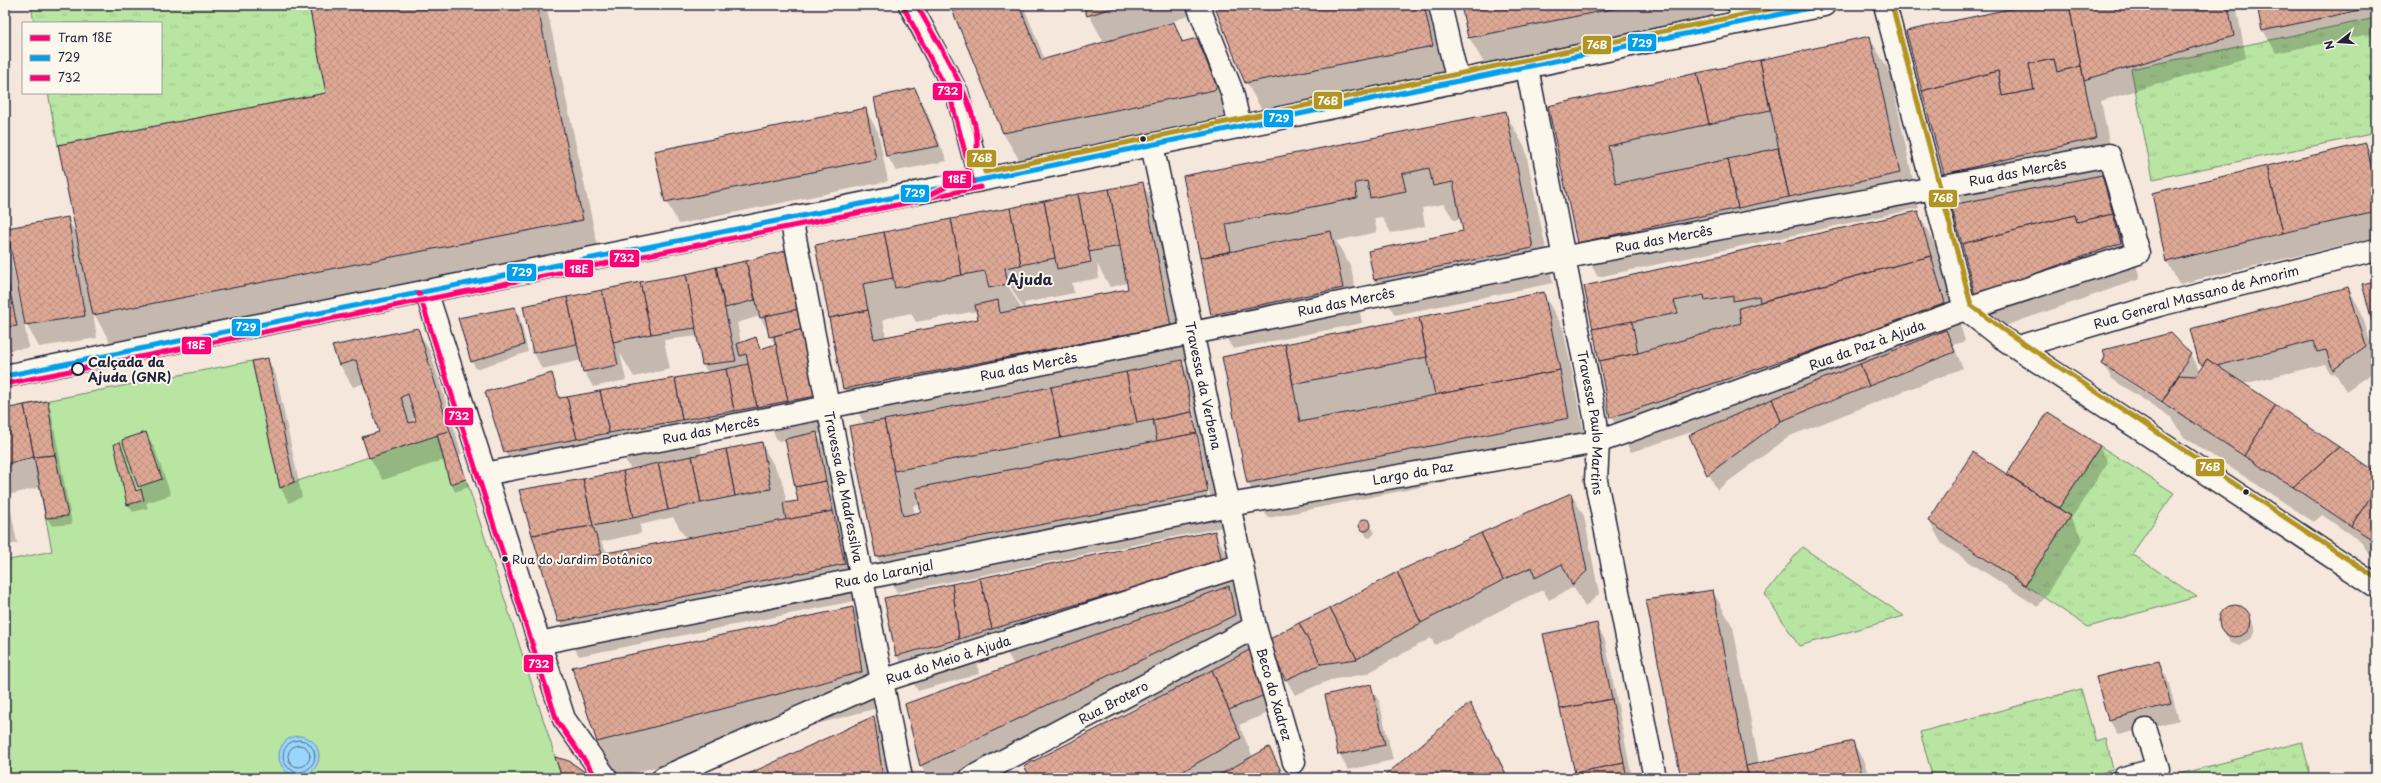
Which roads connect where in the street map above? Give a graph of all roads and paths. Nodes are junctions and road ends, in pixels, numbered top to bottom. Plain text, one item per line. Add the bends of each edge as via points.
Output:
1 (910, 5) edge
2 (1198, 5) edge
3 (1440, 5) edge
4 (1824, 5) edge
5 (1885, 5) edge
6 (1741, 13) edge
7 (1527, 68) junction
8 (1458, 82) junction
9 (1240, 127) junction
10 (1152, 145) junction
11 (980, 180) junction
12 (1933, 188) junction
13 (791, 218) junction
14 (2376, 250) edge
15 (2138, 252) joint
16 (1564, 258) junction
17 (426, 292) junction
18 (1965, 309) junction
19 (1192, 334) junction
20 (2018, 347) junction
21 (5, 376) edge
22 (828, 407) junction
23 (1598, 442) junction
24 (485, 474) junction
25 (1229, 504) junction
26 (1242, 565) junction
27 (862, 579) junction
28 (2376, 586) edge
29 (1255, 627) junction
30 (539, 643) junction
31 (882, 681) junction
32 (2146, 730) dead end
33 (1294, 762) dead end
34 (606, 778) edge
35 (663, 778) edge
36 (901, 778) edge
37 (971, 778) edge
38 (1655, 778) edge
39 (2124, 778) edge

1 - 11 street via 957,94
2 - 9 street via 1232,92
3 - 8 street
4 - 6 street
5 - 12 street
6 - 7 street
7 - 8 street
7 - 16 street, Travessa Paulo Martins
8 - 9 street
9 - 10 street
10 - 11 street
10 - 19 street, Travessa da Verbena
11 - 13 street
12 - 15 street, Rua das Mercês via 2109,155
12 - 16 street, Rua das Mercês
12 - 18 street
13 - 17 street
13 - 22 street, Travessa da Madressilva
14 - 20 street, Rua General Massano de Amorim via 2159,305
15 - 18 street, Rua da Paz à Ajuda
16 - 19 street, Rua das Mercês
16 - 23 street, Travessa Paulo Martins
17 - 21 street
17 - 24 street
18 - 20 street
18 - 23 street, Rua da Paz à Ajuda
19 - 22 street, Rua das Mercês
19 - 25 street, Travessa da Verbena
20 - 28 street
22 - 24 street, Rua das Mercês
22 - 27 street, Travessa da Madressilva
23 - 25 street, Largo da Paz
23 - 38 street, Travessa Paulo Martins via 1596,480
24 - 30 street
25 - 26 street, Travessa da Verbena
25 - 27 street, Rua do Laranjal
26 - 29 street, Travessa da Verbena
26 - 31 street, Rua do Meio à Ajuda
27 - 30 street, Rua do Laranjal
27 - 31 street, Travessa da Madressilva
29 - 33 street, Beco do Xadrez
29 - 37 street, Rua Brotero
30 - 34 street via 564,720
31 - 35 street, Rua do Meio à Ajuda
31 - 36 street, Travessa da Madressilva
32 - 39 street via 2158,769

